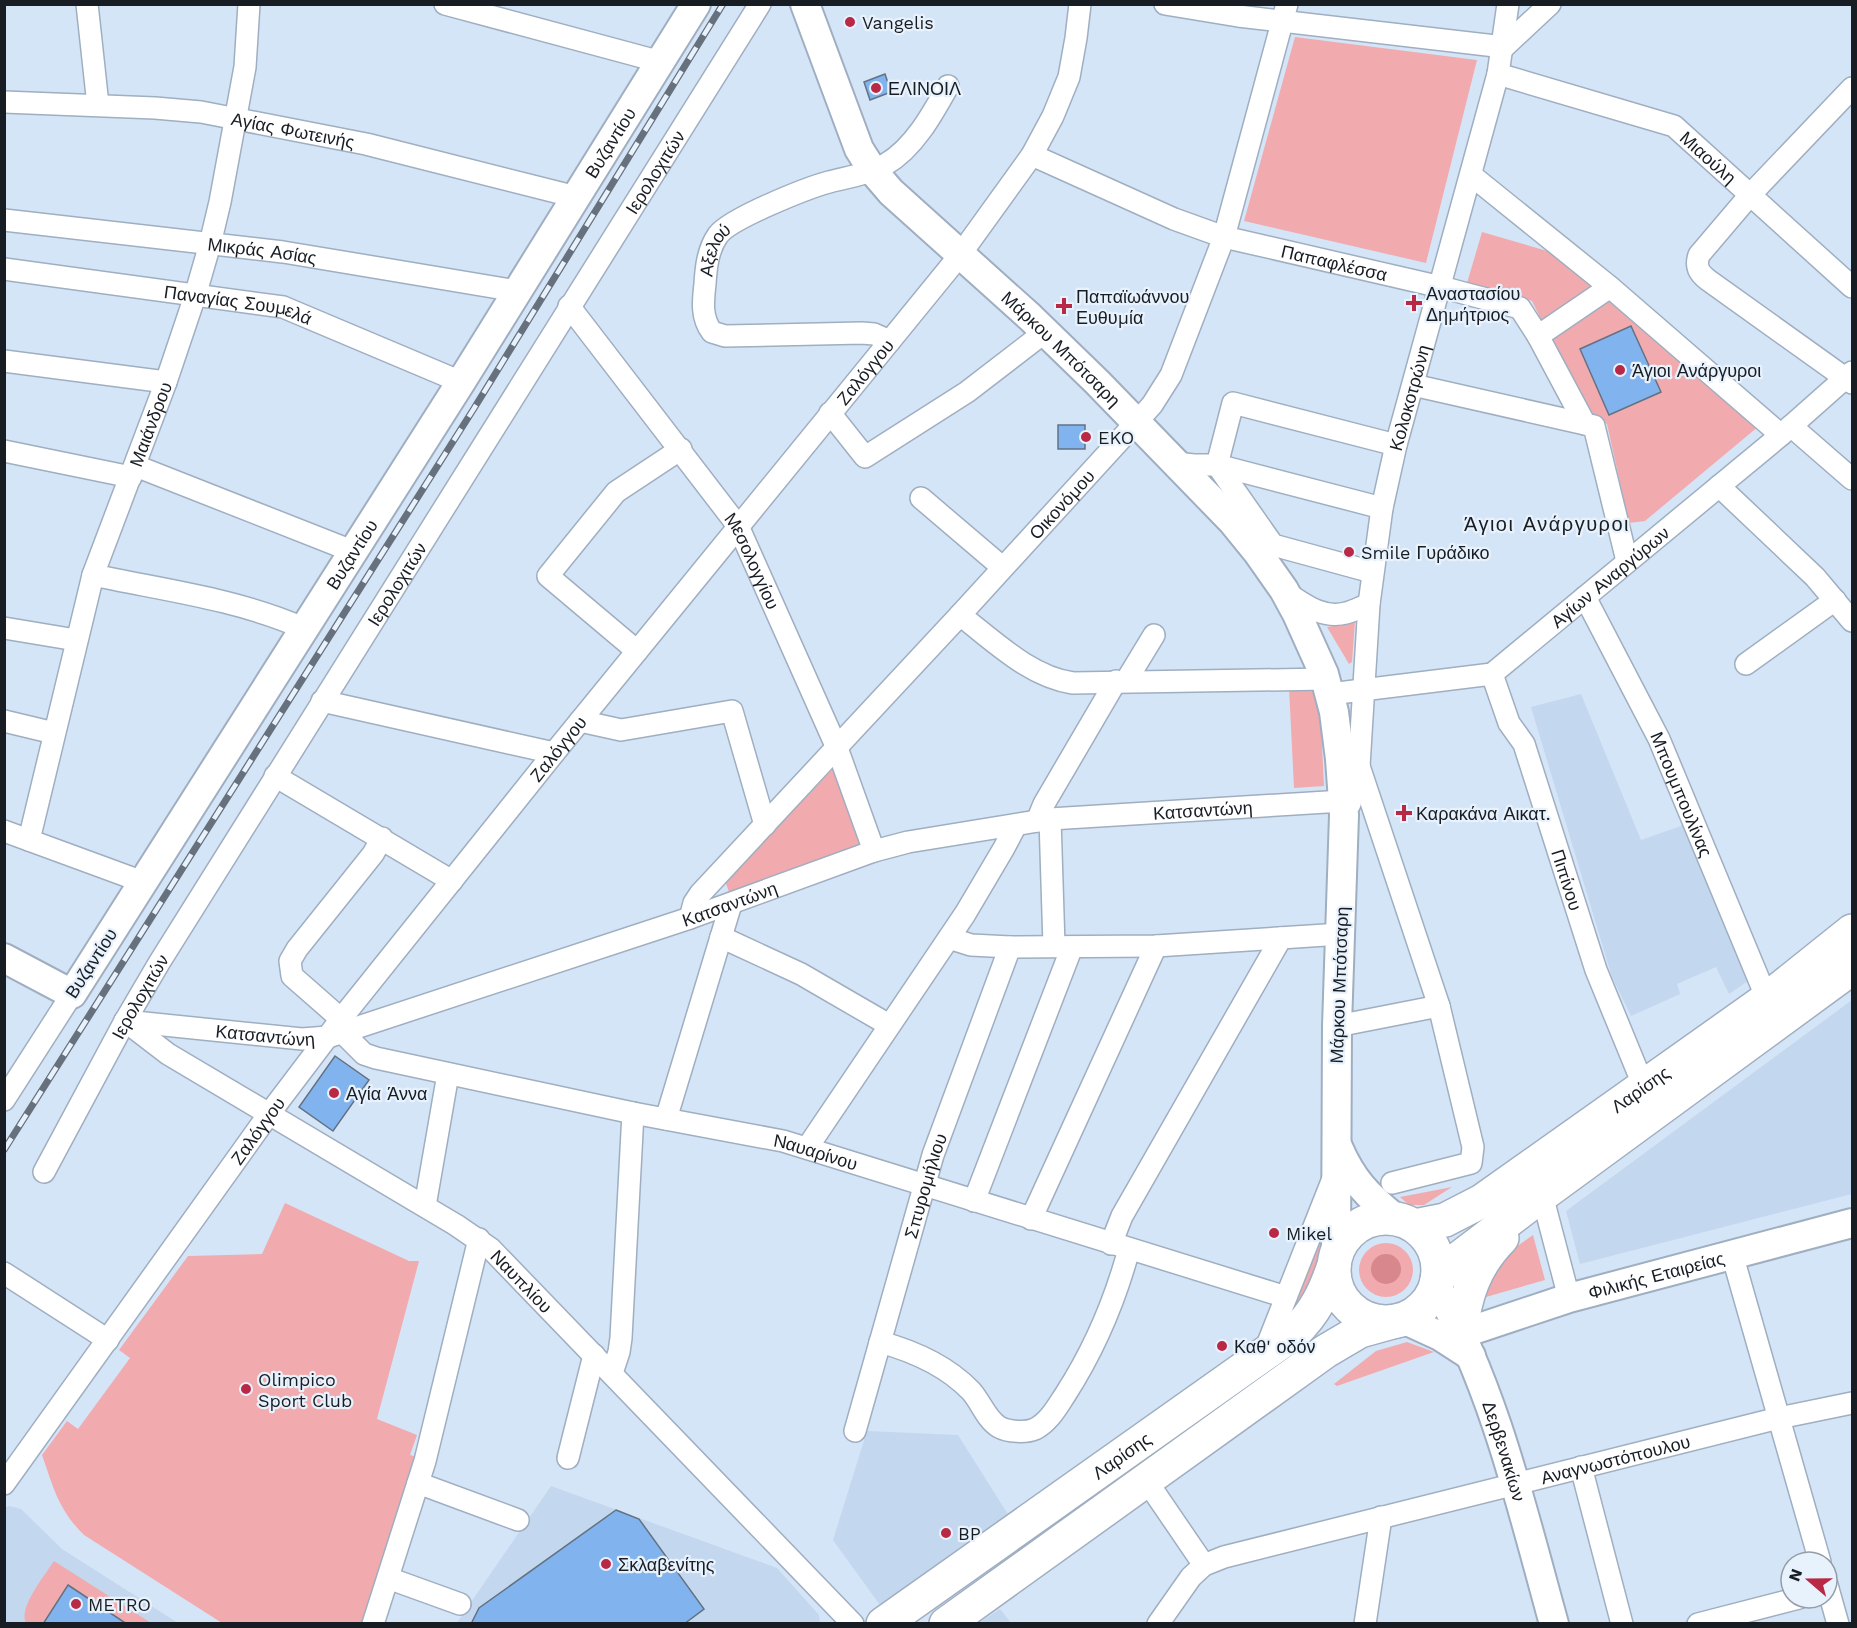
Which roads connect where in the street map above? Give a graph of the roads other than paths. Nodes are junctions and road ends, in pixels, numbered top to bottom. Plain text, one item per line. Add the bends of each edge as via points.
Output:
1 (87, 4) edge
2 (249, 4) edge
3 (445, 4) edge
4 (696, 4) edge
5 (760, 4) edge
6 (805, 4) edge
7 (1080, 4) edge
8 (1165, 4) edge
9 (1508, 4) edge
10 (1550, 4) edge
11 (1285, 13) edge
12 (1504, 47) junction
13 (661, 62) junction
14 (1498, 74) junction
15 (948, 86) dead end
16 (1852, 88) edge
17 (4, 102) edge
18 (98, 105) junction
19 (236, 118) junction
20 (1032, 155) junction
21 (873, 171) junction
22 (1471, 175) junction
23 (1750, 195) junction
24 (576, 197) junction
25 (4, 220) edge
26 (1224, 237) junction
27 (210, 244) junction
28 (960, 255) junction
29 (4, 269) edge
30 (1441, 287) junction
31 (1610, 287) junction
32 (1852, 287) edge
33 (518, 291) junction
34 (195, 296) junction
35 (569, 306) junction
36 (1045, 332) junction
37 (1538, 336) junction
38 (890, 341) junction
39 (4, 362) edge
40 (1850, 377) edge
41 (166, 382) junction
42 (461, 382) junction
43 (1413, 385) junction
44 (830, 414) junction
45 (1136, 422) junction
46 (1589, 425) junction
47 (1786, 430) junction
48 (1396, 446) junction
49 (681, 449) junction
50 (4, 451) edge
51 (1175, 463) junction
52 (1216, 465) junction
53 (134, 471) junction
54 (1852, 479) edge
55 (1719, 486) junction
56 (921, 498) dead end
57 (1382, 508) junction
58 (738, 526) junction
59 (352, 551) junction
60 (1627, 561) junction
61 (1002, 567) junction
62 (1372, 572) junction
63 (93, 575) junction
64 (1284, 590) junction
65 (1585, 597) junction
66 (1369, 604) junction
67 (1845, 605) edge
68 (960, 615) junction
69 (4, 628) edge
70 (303, 628) junction
71 (1154, 634) dead end
72 (76, 640) junction
73 (637, 651) junction
74 (1746, 664) dead end
75 (1492, 674) junction
76 (1121, 681) junction
77 (1328, 686) junction
78 (1363, 691) junction
79 (322, 700) junction
80 (4, 721) edge
81 (580, 721) junction
82 (54, 733) junction
83 (837, 748) junction
84 (554, 753) junction
85 (1359, 766) junction
86 (275, 776) junction
87 (1343, 801) junction
88 (1043, 820) junction
89 (765, 825) junction
90 (1016, 825) junction
91 (4, 831) edge
92 (1344, 831) junction
93 (382, 838) junction
94 (29, 840) junction
95 (874, 851) junction
96 (452, 881) junction
97 (143, 882) junction
98 (731, 904) junction
99 (690, 918) junction
100 (1852, 931) edge
101 (1341, 934) junction
102 (721, 937) junction
103 (949, 938) junction
104 (1281, 938) junction
105 (1063, 946) junction
106 (1156, 946) junction
107 (1010, 947) junction
108 (4, 958) edge
109 (1852, 968) edge
110 (72, 993) junction
111 (1767, 999) junction
112 (1439, 1006) junction
113 (125, 1021) junction
114 (889, 1025) junction
115 (1337, 1026) junction
116 (337, 1030) junction
117 (448, 1074) junction
118 (1644, 1087) junction
119 (4, 1100) edge
120 (633, 1113) junction
121 (269, 1114) junction
122 (666, 1119) junction
123 (1335, 1139) junction
124 (807, 1148) junction
125 (44, 1172) dead end
126 (1335, 1175) junction
127 (1392, 1183) dead end
128 (924, 1185) junction
129 (1542, 1195) junction
130 (974, 1201) junction
131 (425, 1206) junction
132 (1031, 1219) junction
133 (1405, 1222) junction
134 (1852, 1223) edge
135 (479, 1239) junction
136 (1120, 1246) junction
137 (1732, 1254) junction
138 (1335, 1261) junction
139 (4, 1273) edge
140 (1437, 1282) junction
141 (1286, 1298) junction
142 (1569, 1298) junction
143 (1400, 1320) junction
144 (108, 1340) junction
145 (880, 1342) junction
146 (1466, 1345) junction
147 (594, 1355) junction
148 (1263, 1356) junction
149 (612, 1373) junction
150 (1852, 1403) edge
151 (1779, 1418) junction
152 (855, 1431) dead end
153 (568, 1458) dead end
154 (1581, 1467) junction
155 (1146, 1480) junction
156 (418, 1483) junction
157 (4, 1484) edge
158 (1515, 1484) junction
159 (1381, 1517) junction
160 (518, 1520) dead end
161 (1817, 1550) edge
162 (1204, 1565) junction
163 (388, 1578) junction
164 (1779, 1603) edge
165 (460, 1604) dead end
166 (373, 1623) edge
167 (853, 1623) edge
168 (883, 1623) edge
169 (946, 1623) edge
170 (1158, 1623) edge
171 (1365, 1623) edge
172 (1554, 1623) edge
173 (1622, 1623) edge
174 (1698, 1623) edge

1 - 18 street
2 - 19 street, Μαιάνδρου via 245,67
3 - 13 street
4 - 13 street, Βυζαντίου
5 - 35 street, Ιερολοχιτών
6 - 21 street, Μάρκου Μπότσαρη via 855,140
7 - 20 street, Ζαλόγγου via 1065,88
8 - 11 street
9 - 12 street, Κολοκοτρώνη
10 - 12 street
11 - 12 street
11 - 26 street, Οικονόμου
12 - 14 street, Κολοκοτρώνη
13 - 24 street, Βυζαντίου
14 - 22 street, Κολοκοτρώνη
14 - 23 street, Μιαούλη via 1674,126
15 - 21 street, Αξελού via 911,141 888,163
16 - 23 street
17 - 18 street, Αγίας Φωτεινής
18 - 19 street, Αγίας Φωτεινής
19 - 24 street, Αγίας Φωτεινής via 366,144
19 - 27 street, Μαιάνδρου
20 - 26 street, Παπαφλέσσα via 1174,219
20 - 28 street, Ζαλόγγου
21 - 28 street, Μάρκου Μπότσαρη
21 - 38 street, Αξελού via 798,192 722,231 707,261 703,310 708,327 719,335 862,333
22 - 30 street, Κολοκοτρώνη
22 - 31 street
23 - 32 street, Μιαούλη
23 - 40 street via 1699,255 1698,268 1708,280
24 - 33 street, Βυζαντίου
25 - 27 street, Μικράς Ασίας
26 - 30 street, Παπαφλέσσα
26 - 45 street, Οικονόμου via 1172,375 1159,397
27 - 33 street, Μικράς Ασίας via 283,252
27 - 34 street, Μαιάνδρου
28 - 36 street, Μάρκου Μπότσαρη
28 - 38 street, Ζαλόγγου
29 - 34 street, Παναγίας Σουμελά
30 - 37 street, Παπαφλέσσα via 1520,308
30 - 43 street, Κολοκοτρώνη
31 - 37 street
31 - 47 street
33 - 42 street, Βυζαντίου
34 - 41 street, Μαιάνδρου
34 - 42 street, Παναγίας Σουμελά via 283,307
35 - 49 street, Μεσολογγίου
35 - 79 street, Ιερολοχιτών
36 - 44 street via 967,392 865,457
36 - 45 street, Μάρκου Μπότσαρη
37 - 46 street, Παπαφλέσσα
38 - 44 street, Ζαλόγγου
39 - 41 street
40 - 47 street, Αγίων Αναργύρων
41 - 53 street, Μαιάνδρου
42 - 59 street, Βυζαντίου
43 - 46 street
43 - 48 street, Κολοκοτρώνη
44 - 58 street, Ζαλόγγου
45 - 51 street, Μάρκου Μπότσαρη
45 - 61 street, Οικονόμου
46 - 60 street, Παπαφλέσσα
47 - 54 street
47 - 55 street, Αγίων Αναργύρων
48 - 52 street via 1233,403
48 - 57 street, Κολοκοτρώνη
49 - 58 street, Μεσολογγίου
49 - 73 street via 616,492 548,576
50 - 53 street
51 - 52 street
51 - 64 street, Μάρκου Μπότσαρη via 1232,521
52 - 57 street
52 - 62 street via 1273,545
53 - 59 street
53 - 63 street, Μαιάνδρου
55 - 60 street, Αγίων Αναργύρων
55 - 67 street
56 - 61 street
57 - 62 street, Κολοκοτρώνη
58 - 73 street, Ζαλόγγου
58 - 83 street, Μεσολογγίου
59 - 70 street, Βυζαντίου
60 - 65 street, Αγίων Αναργύρων
61 - 68 street, Οικονόμου
62 - 66 street, Κολοκοτρώνη
63 - 70 street via 220,602
63 - 72 street, Μαιάνδρου
64 - 66 street via 1327,614 1343,614
64 - 77 street, Μάρκου Μπότσαρη
65 - 75 street, Αγίων Αναργύρων
65 - 111 street, Μπουμπουλίνας via 1659,739
66 - 78 street, Κολοκοτρώνη
67 - 74 street
68 - 76 street via 1020,660 1059,681
68 - 83 street, Οικονόμου
69 - 72 street
70 - 97 street, Βυζαντίου
71 - 76 street
72 - 82 street, Μαιάνδρου
73 - 81 street, Ζαλόγγου
75 - 78 street
75 - 118 street, Πιπίνου via 1509,723 1524,744 1596,970
76 - 77 street
76 - 88 street via 1044,804
77 - 78 street
77 - 87 street, Μάρκου Μπότσαρη
78 - 85 street, Μάρκου Μπότσαρη
79 - 84 street
79 - 86 street, Ιερολοχιτών
80 - 82 street
81 - 84 street, Ζαλόγγου
81 - 89 street via 621,730 732,711
82 - 94 street, Μαιάνδρου
83 - 89 street, Οικονόμου
83 - 95 street, Μεσολογγίου
84 - 96 street, Ζαλόγγου
85 - 92 street, Μάρκου Μπότσαρη
85 - 112 street
86 - 93 street
86 - 113 street, Ιερολοχιτών
87 - 88 street, Κατσαντώνη
87 - 92 street, Μάρκου Μπότσαρη
88 - 90 street, Κατσαντώνη
88 - 105 street
89 - 99 street, Οικονόμου via 700,894
90 - 95 street, Κατσαντώνη
90 - 103 street
91 - 94 street
92 - 101 street, Μάρκου Μπότσαρη
93 - 96 street
93 - 116 street, Ναυαρίνου via 290,961 292,976
94 - 97 street
95 - 98 street, Κατσαντώνη
96 - 116 street, Ζαλόγγου
97 - 110 street, Βυζαντίου
98 - 99 street, Κατσαντώνη
98 - 102 street
99 - 116 street, Κατσαντώνη
100 - 111 main road, Λαρίσης
101 - 104 street
101 - 115 street, Μάρκου Μπότσαρη
102 - 114 street via 801,974
102 - 122 street
103 - 107 street via 971,945
103 - 114 street
104 - 106 street
104 - 136 street via 1122,1216
105 - 106 street
105 - 107 street
105 - 130 street
106 - 132 street
107 - 128 street, Σπυρομήλιου
108 - 110 street
109 - 129 main road, Λαρίσης
110 - 119 street, Βυζαντίου
111 - 118 main road, Λαρίσης
112 - 115 street
112 - 127 street via 1473,1147 1471,1163
113 - 116 street, Κατσαντώνη via 291,1039
113 - 121 street, Ναυπλίου via 168,1054
113 - 125 street, Ιερολοχιτών
114 - 124 street
115 - 123 street, Μάρκου Μπότσαρη
116 - 117 street, Ναυαρίνου via 376,1058
116 - 121 street, Ζαλόγγου
117 - 120 street, Ναυαρίνου
117 - 131 street
118 - 133 main road, Λαρίσης via 1474,1206 1445,1220
120 - 122 street, Ναυαρίνου
120 - 149 street via 621,1338
121 - 131 street, Ναυπλίου
121 - 144 street, Ζαλόγγου
122 - 124 street, Ναυαρίνου
123 - 126 street, Μάρκου Μπότσαρη
123 - 133 street via 1355,1180
124 - 128 street, Ναυαρίνου
126 - 138 street, Μάρκου Μπότσαρη
126 - 141 street
128 - 130 street, Ναυαρίνου
128 - 145 street, Σπυρομήλιου
129 - 140 main road, Λαρίσης via 1457,1260
129 - 142 street
129 - 146 main road via 1479,1267 1467,1296
130 - 132 street, Ναυαρίνου
131 - 135 street, Ναυπλίου
132 - 136 street, Ναυαρίνου
133 - 138 main road via 1376,1218 1356,1227 1341,1244
133 - 140 main road via 1428,1238 1434,1248
134 - 137 street, Φιλικής Εταιρείας
135 - 147 street, Ναυπλίου
135 - 156 street
136 - 141 street, Ναυαρίνου
136 - 145 street via 1112,1304 1095,1342 1047,1420 1031,1430 1000,1428 972,1392 956,1379 914,1353
137 - 142 street, Φιλικής Εταιρείας
137 - 151 street
138 - 143 main road via 1340,1294 1354,1311 1374,1321
138 - 148 main road, Λαρίσης via 1324,1293 1310,1317
139 - 144 street
140 - 143 main road via 1422,1308
140 - 146 street, Δερβενακίων
141 - 148 street
142 - 146 street, Φιλικής Εταιρείας
143 - 146 street
143 - 155 main road, Λαρίσης via 1368,1328 1344,1340
144 - 157 street, Ζαλόγγου
145 - 152 street, Σπυρομήλιου
146 - 158 street, Δερβενακίων
147 - 149 street, Ναυπλίου
147 - 153 street
148 - 168 main road, Λαρίσης
149 - 167 street, Ναυπλίου
150 - 151 street, Αναγνωστόπουλου
151 - 154 street, Αναγνωστόπουλου
151 - 161 street
154 - 158 street, Αναγνωστόπουλου
154 - 173 street
155 - 162 street
155 - 169 main road, Λαρίσης
156 - 160 street
156 - 163 street
158 - 159 street, Αναγνωστόπουλου
158 - 172 street, Δερβενακίων
159 - 162 street, Αναγνωστόπουλου
159 - 171 street
162 - 170 street
163 - 165 street
163 - 166 street
164 - 174 street

